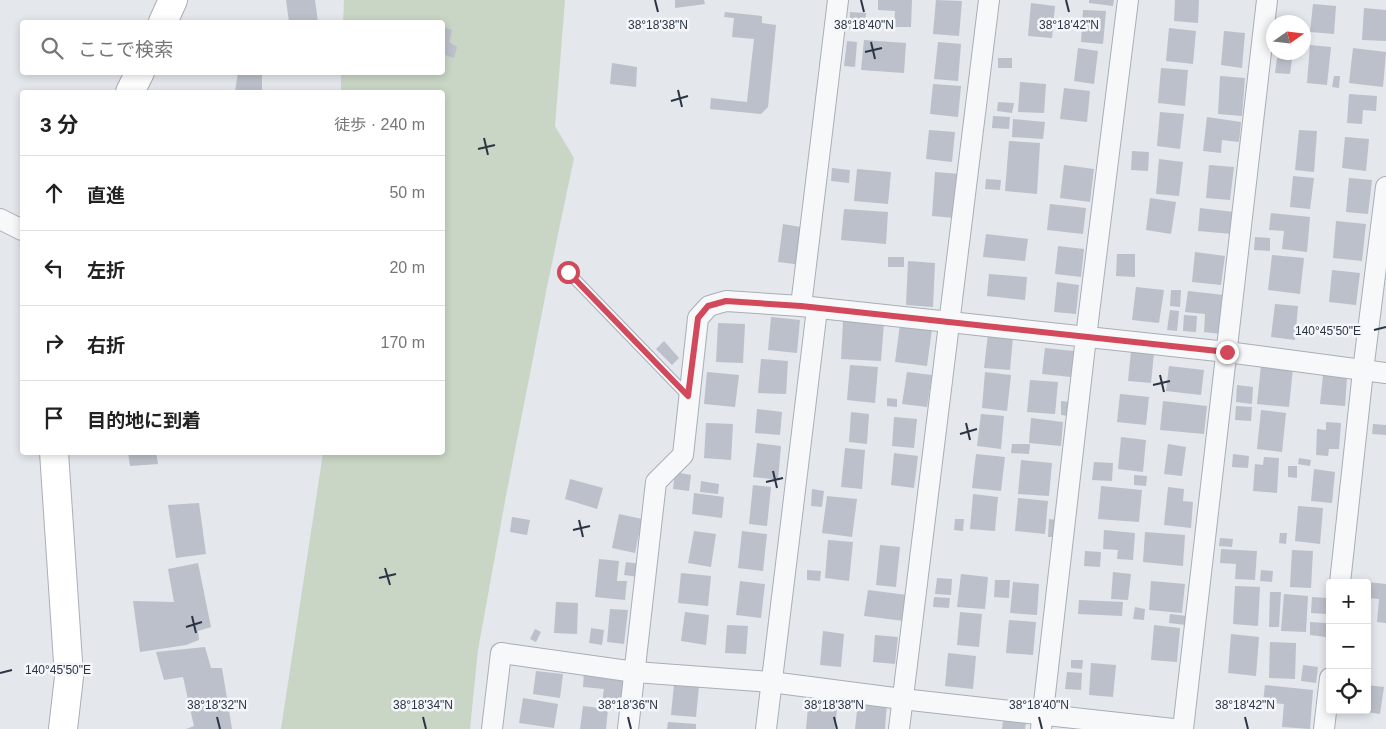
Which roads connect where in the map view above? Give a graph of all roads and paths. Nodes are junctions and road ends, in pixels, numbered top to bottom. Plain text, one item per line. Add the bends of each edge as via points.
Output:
1 (173, 0) edge
2 (838, 0) edge
3 (989, 0) edge
4 (1128, 0) edge
5 (1267, 0) edge
6 (164, 20) edge
7 (138, 75) edge
8 (131, 90) edge
9 (1386, 187) edge
10 (0, 219) edge
11 (20, 229) edge
12 (568, 272) dead end
13 (809, 307) junction
14 (949, 322) junction
15 (1086, 337) junction
16 (1227, 352) junction
17 (1363, 371) junction
18 (1386, 374) edge
19 (688, 396) junction
20 (54, 455) edge
21 (1340, 579) edge
22 (635, 672) junction
23 (771, 682) junction
24 (902, 699) junction
25 (1326, 712) edge
26 (1042, 722) edge
27 (63, 729) edge
28 (492, 729) edge
29 (628, 729) edge
30 (766, 729) edge
31 (899, 729) edge
32 (1173, 729) edge
33 (1183, 729) edge
34 (1324, 729) edge

1 - 6 street
2 - 13 street
3 - 14 street
4 - 15 street
5 - 16 street
7 - 8 street
9 - 17 street
10 - 11 street
12 - 19 lane
13 - 14 street
13 - 19 street via 726,301 708,306 698,318
13 - 23 street
14 - 15 street
14 - 24 street
15 - 16 street
15 - 26 street
16 - 17 street
16 - 33 street
17 - 18 street
17 - 21 street
19 - 22 street via 683,455 656,482
20 - 27 street via 69,677
22 - 23 street
22 - 28 street via 501,654
22 - 29 street
23 - 24 street
23 - 30 street
24 - 26 street
24 - 31 street
25 - 34 street
26 - 32 street

